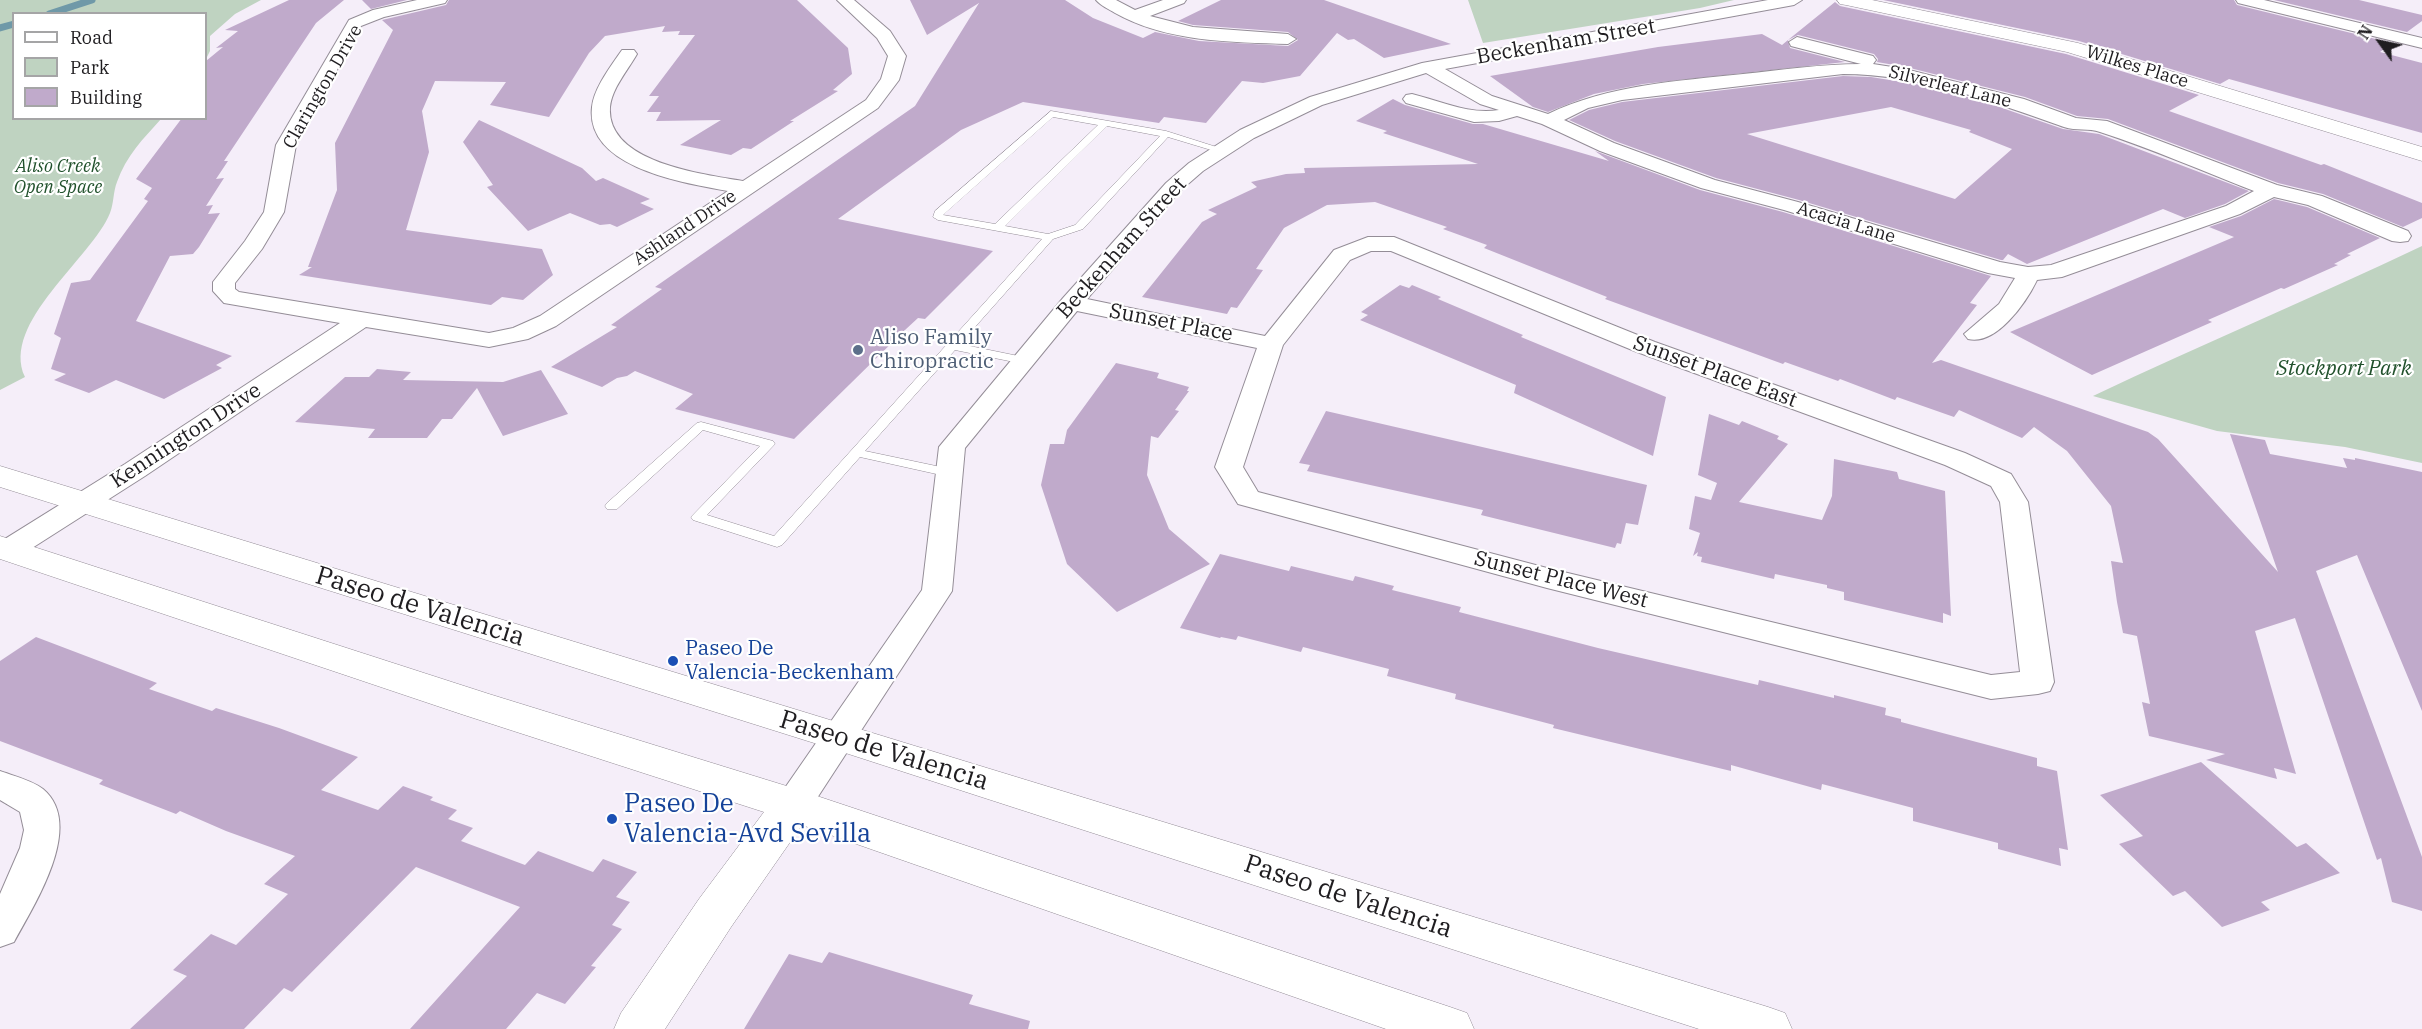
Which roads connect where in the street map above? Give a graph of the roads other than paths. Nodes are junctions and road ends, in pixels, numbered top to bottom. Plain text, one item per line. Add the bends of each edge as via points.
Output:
1 (439, 0) edge
2 (845, 0) edge
3 (1104, 0) edge
4 (1178, 0) edge
5 (1794, 0) edge
6 (1846, 0) edge
7 (2244, 0) edge
8 (1135, 16) junction
9 (1288, 39) dead end
10 (1797, 42) dead end
11 (2422, 43) edge
12 (628, 54) dead end
13 (1428, 67) junction
14 (1884, 70) junction
15 (1412, 99) dead end
16 (1515, 109) junction
17 (1549, 120) junction
18 (1105, 123) junction
19 (1166, 134) junction
20 (1221, 150) junction
21 (2422, 154) edge
22 (745, 188) junction
23 (2271, 190) junction
24 (998, 227) junction
25 (2400, 236) dead end
26 (1049, 237) junction
27 (2028, 274) junction
28 (1071, 303) junction
29 (362, 319) junction
30 (1976, 334) dead end
31 (1271, 344) junction
32 (953, 346) junction
33 (1024, 360) junction
34 (857, 453) junction
35 (950, 473) junction
36 (0, 476) edge
37 (84, 503) junction
38 (612, 506) dead end
39 (4, 548) edge
40 (2038, 682) joint
41 (839, 736) junction
42 (0, 785) edge
43 (793, 805) junction
44 (0, 930) edge
45 (639, 1029) edge
46 (1450, 1029) edge
47 (1768, 1029) edge

1 - 29 street, Clarington Drive via 379,13 355,23 286,145 274,212 224,282 224,291 232,298
2 - 22 street, Ashland Drive via 884,35 897,56 890,80 872,104
3 - 8 street
4 - 8 street
5 - 13 street, Beckenham Street
6 - 21 main road, Wilkes Place via 2071,47
7 - 11 street
8 - 9 street via 1208,36
10 - 14 street via 1859,56
12 - 22 street via 601,108 602,128 618,149 649,166
13 - 16 street, Acacia Lane via 1486,100
13 - 20 street, Beckenham Street via 1316,101
14 - 17 street, Silverleaf Lane via 1842,69 1675,87 1602,99 1566,110
14 - 23 street, Silverleaf Lane via 1959,87 2073,124 2100,125
15 - 16 street via 1486,117 1503,116
16 - 17 street, Acacia Lane
17 - 27 street, Acacia Lane via 1607,147 1708,184
18 - 19 lane
18 - 24 lane
18 - 24 lane via 1056,114 1047,116 938,217
19 - 20 lane
19 - 26 lane via 1079,227
20 - 28 street, Beckenham Street via 1173,187
22 - 29 street, Ashland Drive via 548,321 520,334 489,340
23 - 25 street, Silverleaf Lane via 2315,200
23 - 27 street, Acacia Lane via 2233,210 2054,272
24 - 26 lane
26 - 32 lane
27 - 30 street via 2021,292 2006,310
28 - 31 street, Sunset Place
28 - 33 street, Beckenham Street
29 - 37 street, Kennington Drive
31 - 40 street, Sunset Place West via 1229,467 1248,498 1547,578 1990,687
31 - 40 street, Sunset Place East via 1342,255 1368,244 1394,244 1646,347 1956,459 2001,480 2014,502
32 - 33 lane
32 - 34 lane
33 - 35 street, Beckenham Street via 952,447
34 - 35 lane
34 - 38 lane via 777,542 698,517 769,444 701,426
35 - 41 street, Beckenham Street via 937,591
36 - 37 main road, Paseo de Valencia
37 - 39 street, Kennington Drive
37 - 41 main road, Paseo de Valencia
39 - 43 main road
41 - 43 street, Beckenham Street
41 - 47 main road, Paseo de Valencia
42 - 44 street via 33,801 41,816 41,845
43 - 45 main road via 715,913
43 - 46 main road

